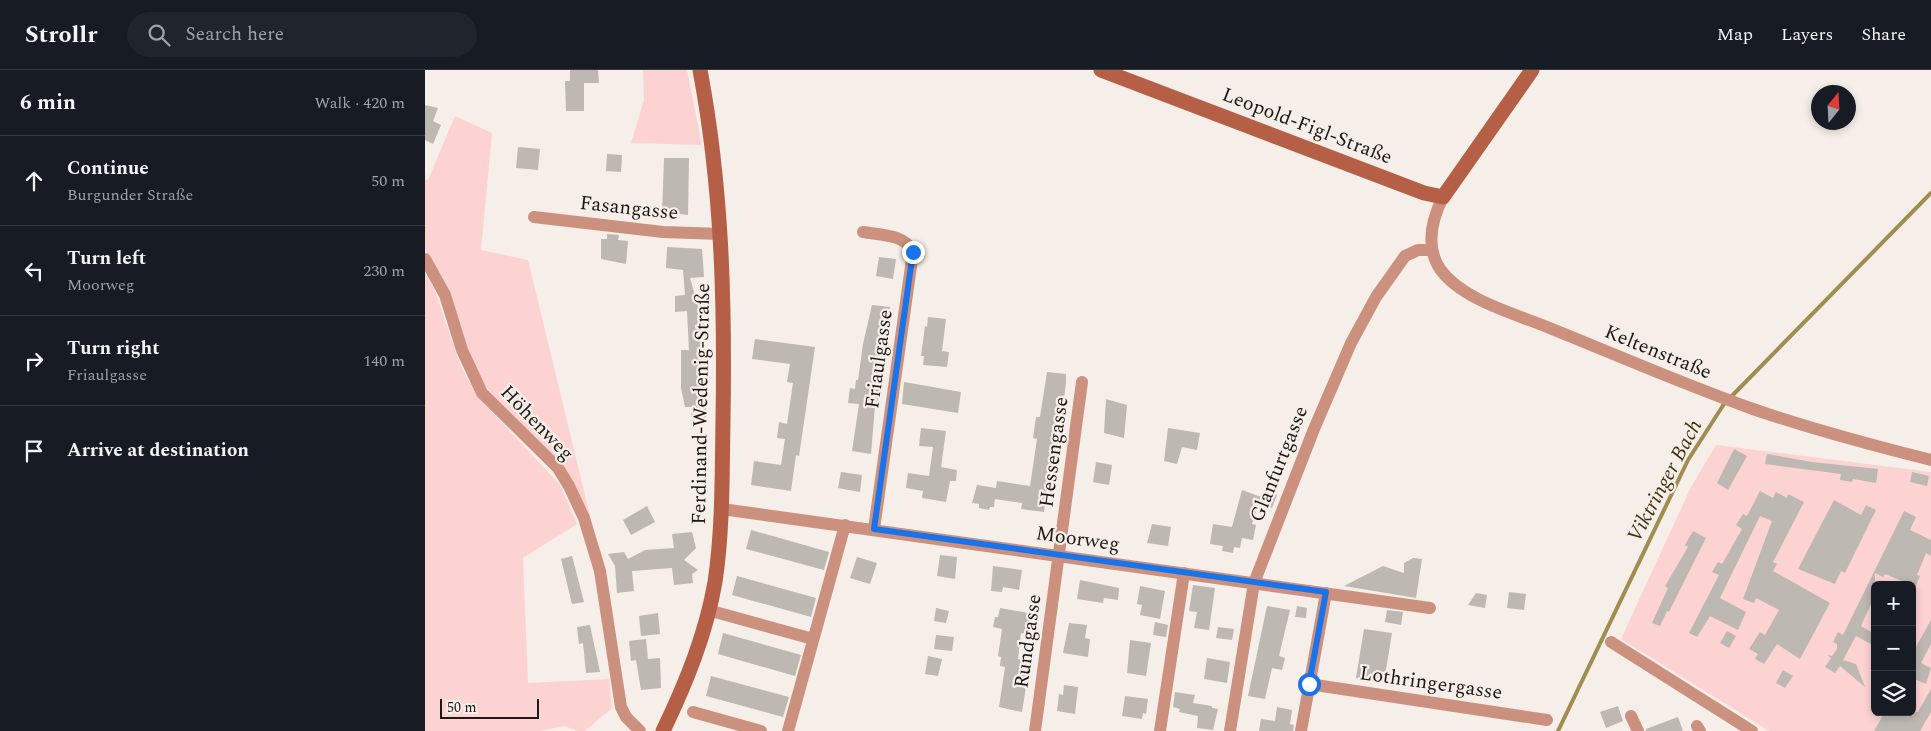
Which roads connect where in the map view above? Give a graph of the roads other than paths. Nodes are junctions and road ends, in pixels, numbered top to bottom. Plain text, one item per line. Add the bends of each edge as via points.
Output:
1 (700, 70) edge
2 (1101, 70) edge
3 (1533, 70) edge
4 (1443, 197) junction
5 (534, 217) dead end
6 (863, 232) dead end
7 (721, 234) junction
8 (1432, 250) junction
9 (425, 259) edge
10 (1082, 382) dead end
11 (1931, 460) edge
12 (722, 509) junction
13 (845, 525) junction
14 (874, 529) junction
15 (1058, 556) junction
16 (1184, 573) junction
17 (1255, 583) junction
18 (1326, 592) junction
19 (1430, 608) dead end
20 (708, 610) junction
21 (813, 639) junction
22 (1611, 642) dead end
23 (1309, 684) junction
24 (693, 712) dead end
25 (1631, 716) dead end
26 (1547, 720) dead end
27 (640, 731) edge
28 (663, 731) edge
29 (761, 731) edge
30 (787, 731) edge
31 (1035, 731) edge
32 (1160, 731) edge
33 (1230, 731) edge
34 (1301, 731) edge
35 (1638, 731) edge
36 (1752, 731) edge

1 - 7 street, Ferdinand-Wedenig-Straße via 713,150
2 - 4 street, Leopold-Figl-Straße via 1424,193
3 - 4 street
4 - 8 street via 1435,213
5 - 7 street, Fasangasse via 663,232
6 - 14 street, Friaulgasse via 902,239 910,244 913,252
7 - 12 street, Ferdinand-Wedenig-Straße via 725,317
8 - 11 street, Keltenstraße via 1440,268 1470,295 1753,409
8 - 17 street, Glanfurtgasse via 1418,250 1405,256 1376,297 1355,335 1314,428
9 - 27 street, Höhenweg via 445,295 461,350 482,393 558,468 573,494 600,571 621,708
10 - 15 street, Hessengasse
12 - 13 street, Moorweg
12 - 20 street, Ferdinand-Wedenig-Straße via 715,582
13 - 14 street, Moorweg
13 - 21 street
14 - 15 street, Moorweg
15 - 16 street, Moorweg
15 - 31 street, Rundgasse
16 - 17 street, Moorweg
16 - 32 street
17 - 18 street, Moorweg
17 - 33 street, Glanfurtgasse
18 - 19 street, Moorweg
18 - 23 street
20 - 21 street
20 - 28 street, Ferdinand-Wedenig-Straße via 685,686
21 - 30 street
22 - 36 street
23 - 26 street, Lothringergasse
23 - 34 street
24 - 29 street
25 - 35 street

